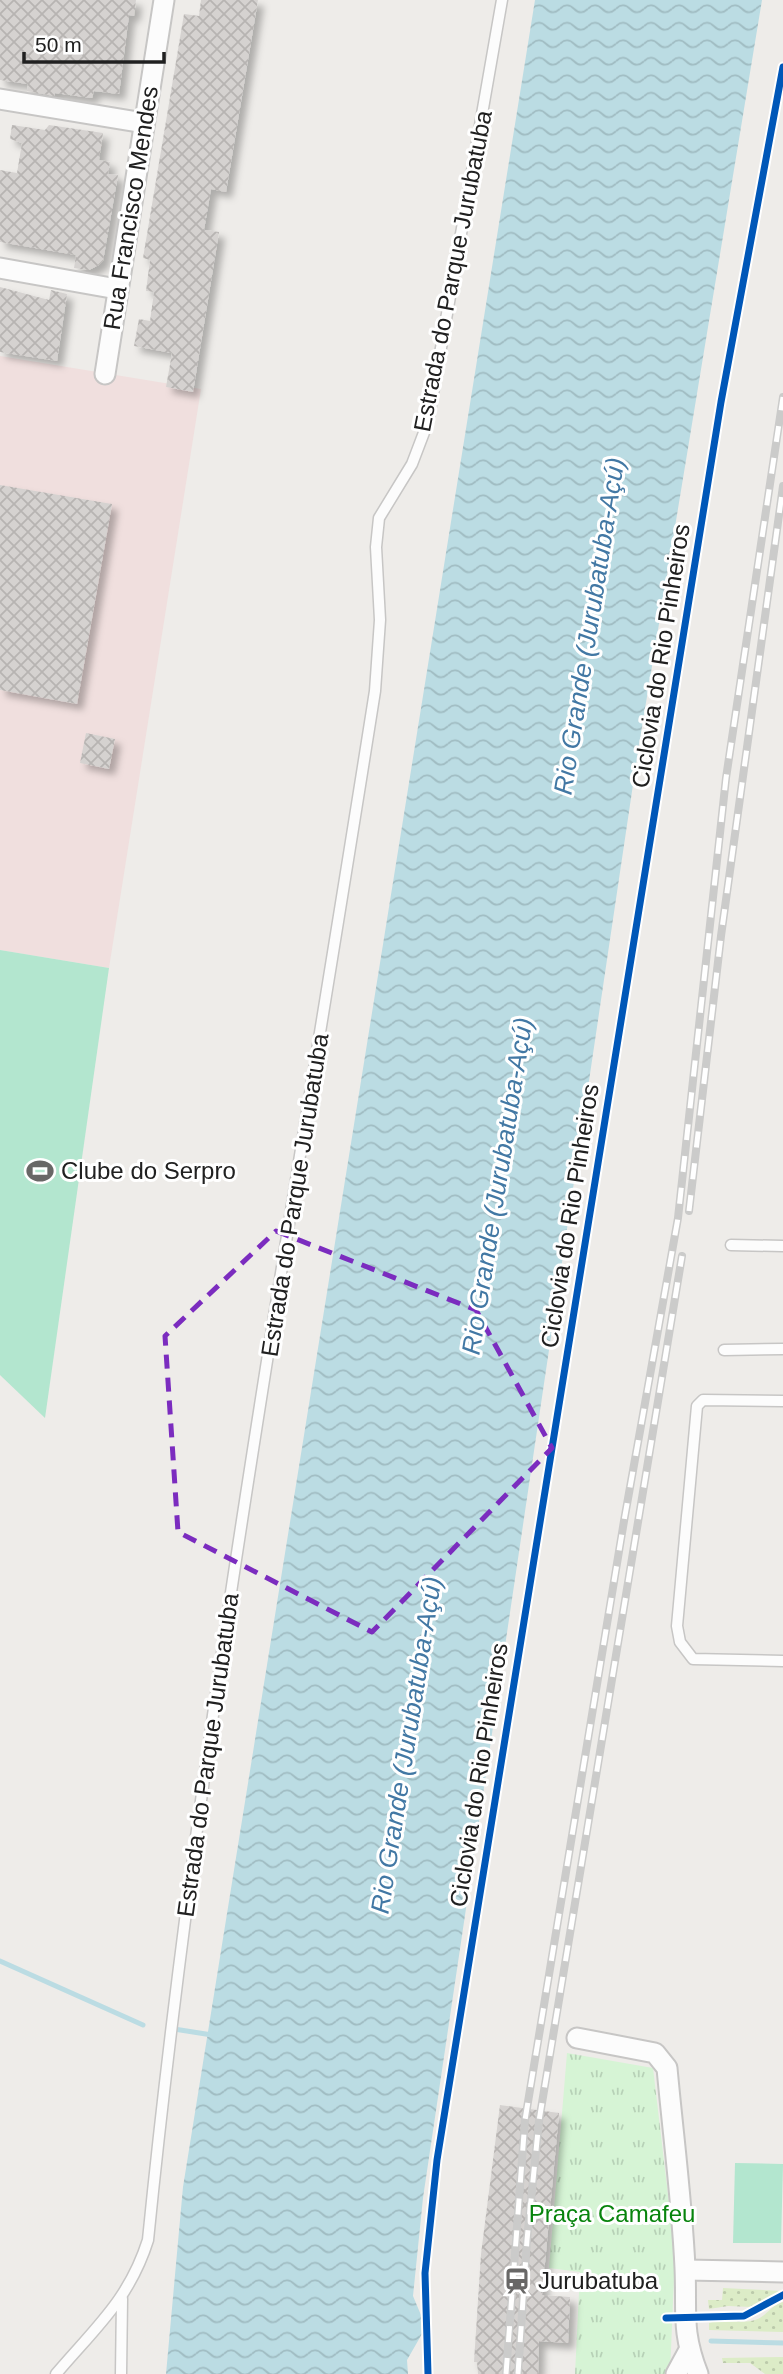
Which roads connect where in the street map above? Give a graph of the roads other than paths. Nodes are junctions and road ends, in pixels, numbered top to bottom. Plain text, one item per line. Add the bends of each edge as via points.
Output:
1 (164, 0) edge
2 (502, 0) edge
3 (0, 100) edge
4 (144, 123) junction
5 (0, 268) edge
6 (117, 289) junction
7 (105, 374) dead end
8 (731, 1245) dead end
9 (783, 1246) edge
10 (783, 1349) edge
11 (724, 1350) dead end
12 (783, 1401) edge
13 (783, 1661) edge
14 (577, 2038) dead end
15 (685, 2270) junction
16 (783, 2272) edge
17 (122, 2299) junction
18 (688, 2352) junction
19 (56, 2374) edge
20 (121, 2374) edge
21 (676, 2374) edge
22 (698, 2374) edge

1 - 4 street, Rua Francisco Mendes
2 - 17 lane, Estrada do Parque Jurubatuba via 428,422 412,464 379,518 375,691 232,1583 170,2017 148,2240 138,2273
3 - 4 street
4 - 6 street, Rua Francisco Mendes
5 - 6 street
6 - 7 street, Rua Francisco Mendes
8 - 9 lane
10 - 11 lane
12 - 13 lane via 703,1400 697,1406 677,1626 680,1642 694,1659
14 - 15 street via 654,2053 667,2068
15 - 16 street
15 - 18 street via 683,2319
17 - 19 lane, Estrada do Parque Jurubatuba
17 - 20 lane
18 - 21 street
18 - 22 street

